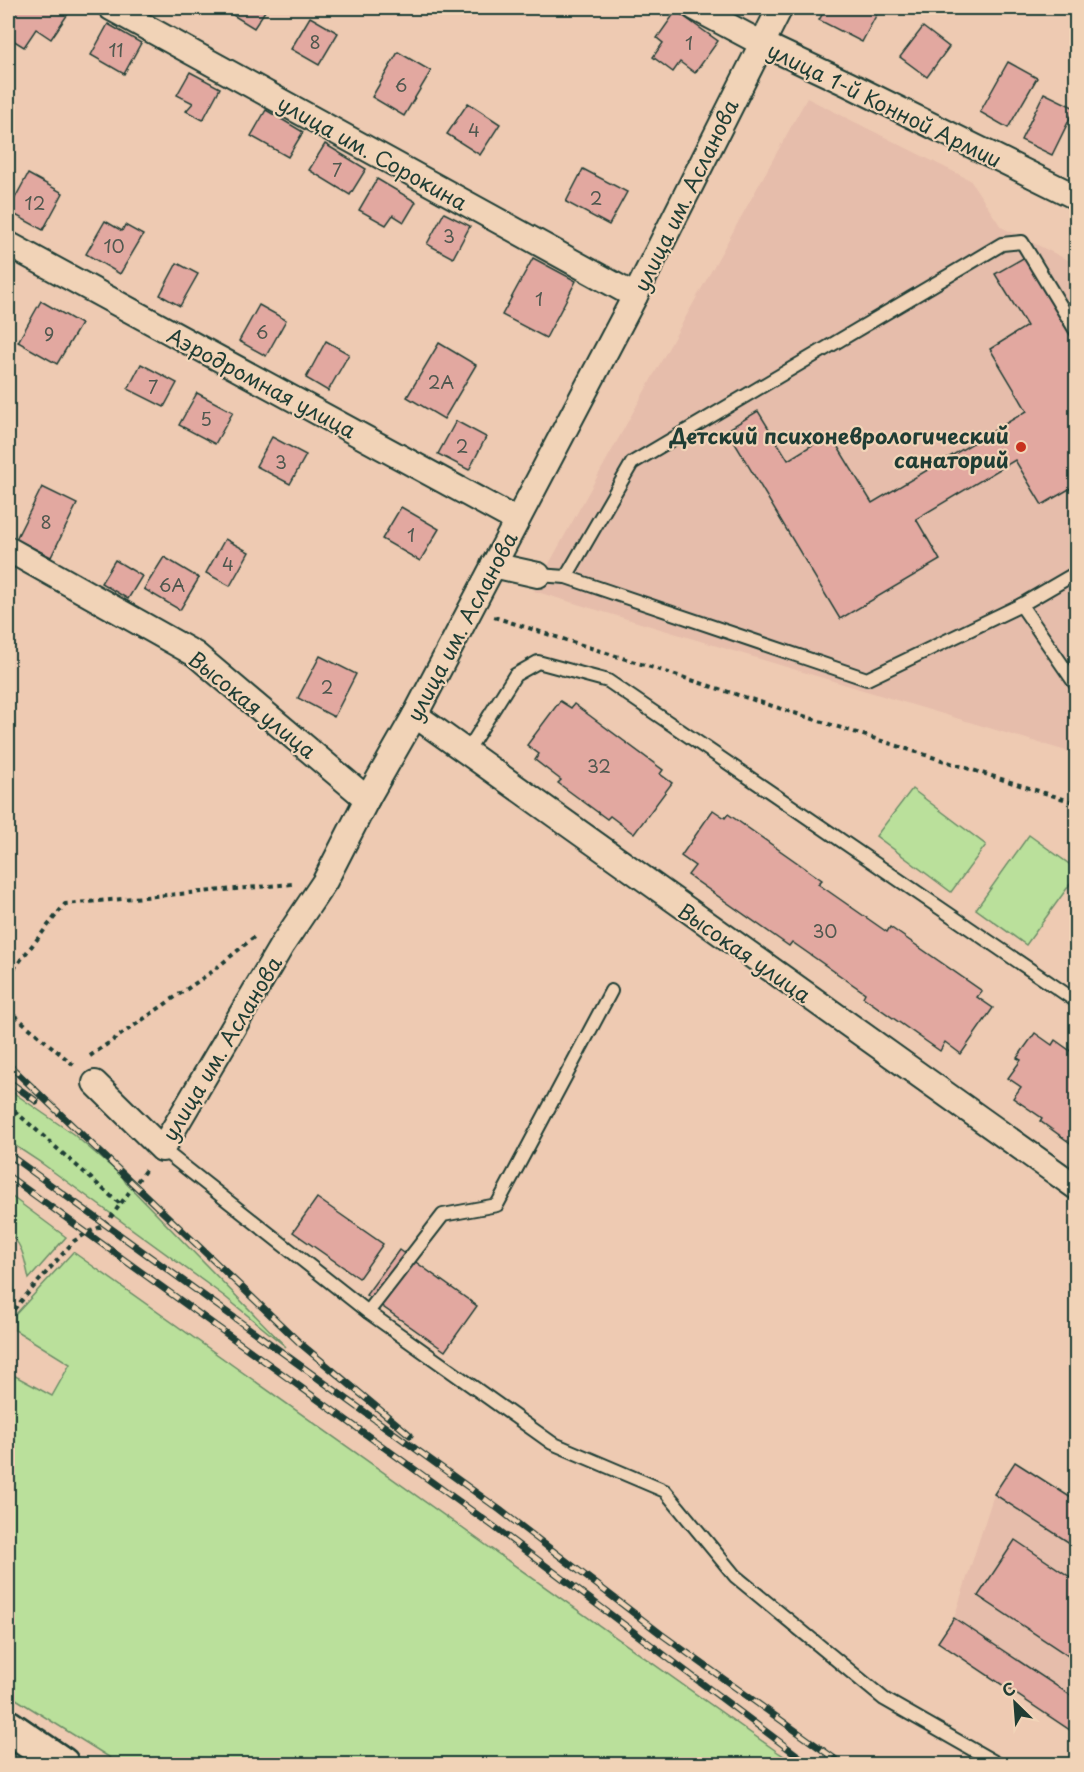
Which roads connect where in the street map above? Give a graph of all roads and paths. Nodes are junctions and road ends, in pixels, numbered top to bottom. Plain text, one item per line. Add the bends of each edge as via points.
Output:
1 (111, 8) edge
2 (695, 8) edge
3 (780, 8) edge
4 (761, 43) junction
5 (1077, 197) edge
6 (8, 244) edge
7 (635, 296) junction
8 (1077, 331) edge
9 (516, 520) junction
10 (8, 549) edge
11 (493, 565) junction
12 (1077, 573) edge
13 (538, 575) joint
14 (566, 577) junction
15 (1021, 605) junction
16 (471, 609) junction
17 (1077, 684) edge
18 (415, 715) junction
19 (466, 753) junction
20 (367, 799) junction
21 (1077, 803) edge
22 (326, 881) junction
23 (260, 933) dead end
24 (8, 976) edge
25 (611, 991) dead end
26 (1077, 1001) edge
27 (8, 1010) edge
28 (76, 1067) junction
29 (95, 1083) joint
30 (8, 1105) edge
31 (162, 1149) junction
32 (1077, 1187) edge
33 (120, 1204) junction
34 (368, 1312) junction
35 (8, 1316) edge
36 (8, 1727) edge
37 (62, 1764) edge
38 (998, 1764) edge

1 - 7 street, улица им. Сорокина
2 - 4 street, улица 1-й Конной Армии
3 - 4 street, улица им. Асланова
4 - 5 street, улица 1-й Конной Армии
4 - 7 street, улица им. Асланова
6 - 9 street, Аэродромная улица
7 - 9 street, улица им. Асланова
8 - 14 lane via 1022,243 1002,244 632,463
9 - 11 street, улица им. Асланова
10 - 20 street, Высокая улица via 195,654
11 - 13 street
11 - 16 street, улица им. Асланова
12 - 15 lane
13 - 14 lane
14 - 15 lane via 867,679
15 - 17 lane
16 - 18 street, улица им. Асланова
16 - 21 path
18 - 19 street, Высокая улица
18 - 20 street, улица им. Асланова
19 - 26 lane via 514,675 538,662 608,681
19 - 32 street, Высокая улица
20 - 22 street, улица им. Асланова
22 - 24 path via 65,904
22 - 31 street, улица им. Асланова via 282,945
23 - 28 path
25 - 34 lane via 497,1205 443,1215
27 - 28 path
28 - 29 path
29 - 31 street, улица им. Асланова
30 - 33 path
31 - 33 path
31 - 34 lane
33 - 35 path via 105,1225 74,1241
34 - 38 lane via 552,1443 665,1491 735,1576 875,1691
36 - 37 main road

